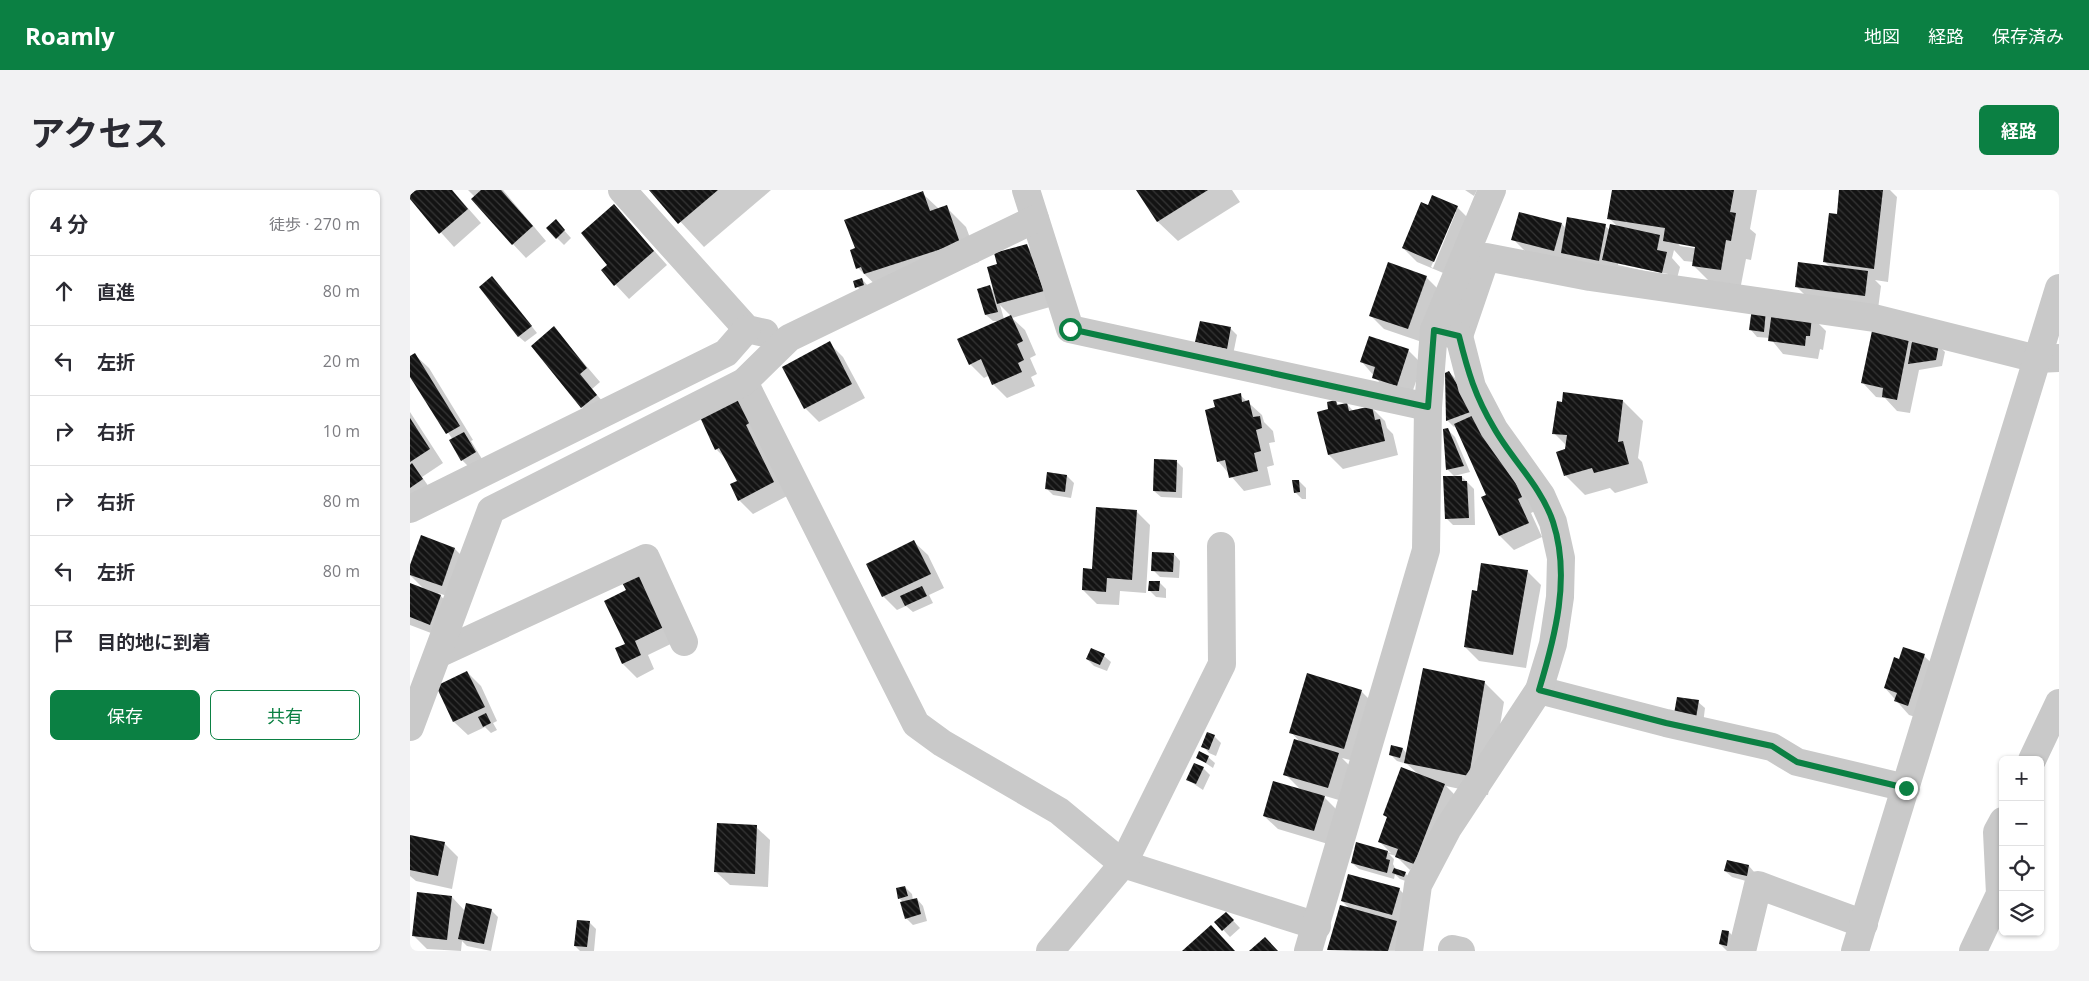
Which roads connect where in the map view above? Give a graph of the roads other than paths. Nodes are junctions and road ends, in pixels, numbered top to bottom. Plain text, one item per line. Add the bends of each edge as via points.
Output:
1 (622, 190) edge
2 (1026, 190) edge
3 (1492, 190) edge
4 (1035, 219) junction
5 (2059, 288) edge
6 (747, 329) junction
7 (1446, 333) junction
8 (789, 338) junction
9 (2048, 358) edge
10 (744, 382) junction
11 (1428, 407) junction
12 (410, 510) edge
13 (1221, 546) dead end
14 (684, 642) dead end
15 (438, 654) junction
16 (1539, 690) junction
17 (2059, 703) edge
18 (410, 727) edge
19 (2034, 756) edge
20 (1906, 788) junction
21 (1999, 828) edge
22 (1123, 864) junction
23 (1864, 924) junction
24 (1317, 926) junction
25 (1050, 951) edge
26 (1308, 951) edge
27 (1409, 951) edge
28 (1742, 951) edge
29 (1856, 951) edge
30 (1973, 951) edge

1 - 6 street
2 - 4 street
3 - 7 street
4 - 8 street
4 - 11 street via 1070,329
5 - 9 street
6 - 8 street
6 - 12 street via 726,353
7 - 9 street via 1486,257 1590,277 1874,318
7 - 11 street
7 - 16 street via 1494,429 1541,495 1553,522 1561,558 1560,597 1553,644
8 - 10 street
9 - 20 street
10 - 15 street via 491,510
10 - 22 street via 916,724 942,743 1059,811
11 - 24 street via 1426,550
13 - 22 street via 1222,664
14 - 15 street via 646,558
15 - 18 street
16 - 20 street via 1772,746 1797,762
16 - 27 street via 1426,866 1418,885
17 - 19 street
20 - 23 street
21 - 30 street via 2000,894
22 - 24 street
22 - 25 street
23 - 28 street via 1758,885
23 - 29 street
24 - 26 street

